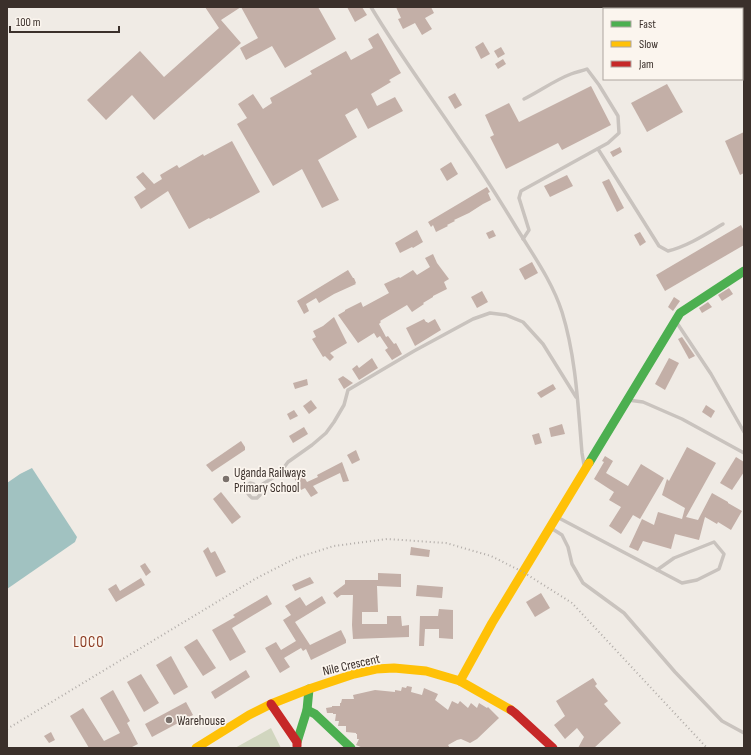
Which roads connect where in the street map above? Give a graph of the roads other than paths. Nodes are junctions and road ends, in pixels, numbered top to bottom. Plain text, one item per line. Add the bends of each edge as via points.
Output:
1 (371, 7) edge
2 (524, 99) dead end
3 (598, 149) junction
4 (723, 224) dead end
5 (523, 239) junction
6 (744, 271) edge
7 (675, 320) junction
8 (577, 398) junction
9 (627, 400) junction
10 (744, 432) edge
11 (744, 453) edge
12 (585, 469) junction
13 (258, 487) junction
14 (556, 517) junction
15 (550, 527) junction
16 (657, 570) junction
17 (460, 681) junction
18 (309, 689) junction
19 (271, 704) junction
20 (307, 710) junction
21 (744, 733) edge
22 (297, 745) edge
23 (196, 748) edge
24 (350, 748) edge
25 (553, 748) edge

1 - 5 lane
2 - 3 lane via 573,73 587,69 618,116 619,133
3 - 4 lane via 659,246 668,251 678,249
3 - 5 lane via 522,191 519,198 529,230
5 - 8 lane via 540,264 562,311 572,349
6 - 7 street via 692,304
7 - 9 street
7 - 10 lane via 711,374
8 - 12 lane
8 - 13 lane via 543,344 523,322 490,312 414,351 348,390 344,405 326,433 288,462 279,474
9 - 11 lane via 643,402 682,419
9 - 12 street
12 - 14 street
13 - 13 lane via 250,483 246,490 247,494 257,498 260,495
14 - 15 street
14 - 16 lane
15 - 17 street
15 - 21 lane via 562,535 572,564 583,582 624,613 722,721
16 - 16 lane via 682,583 697,580 718,569 724,554 714,542 674,558
17 - 18 street, Nile Crescent via 426,671 394,668 354,674
17 - 25 street, Nile Crescent via 515,713
18 - 19 street, Nile Crescent
18 - 20 street
19 - 22 street
19 - 23 street, Nile Crescent via 248,715
20 - 22 street
20 - 24 street via 315,714

